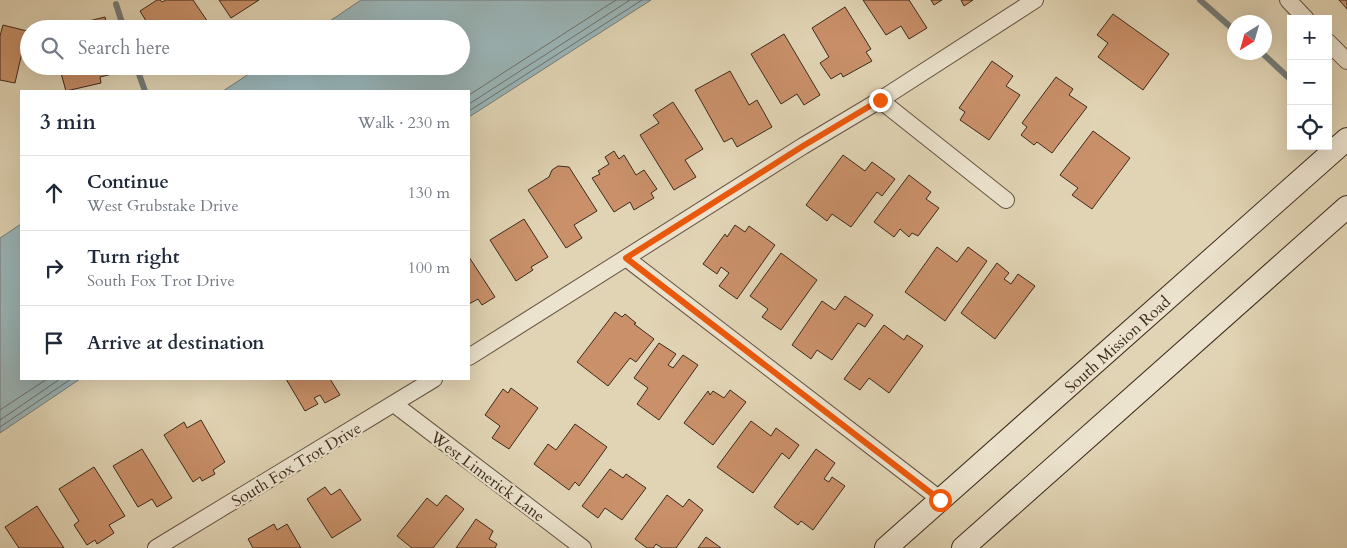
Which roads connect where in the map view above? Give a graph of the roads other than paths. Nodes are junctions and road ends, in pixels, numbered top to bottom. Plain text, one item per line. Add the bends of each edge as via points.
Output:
1 (1035, 0) edge
2 (1288, 0) edge
3 (1302, 15) edge
4 (1332, 46) edge
5 (1347, 61) edge
6 (880, 100) junction
7 (1347, 139) edge
8 (1006, 200) dead end
9 (1347, 207) edge
10 (626, 258) junction
11 (470, 356) edge
12 (432, 380) edge
13 (394, 404) junction
14 (940, 500) junction
15 (156, 548) edge
16 (583, 548) edge
17 (886, 548) edge
18 (963, 548) edge

1 - 6 street
2 - 3 street
4 - 5 street
6 - 8 street
6 - 10 street
7 - 14 main road, South Mission Road
9 - 18 main road
10 - 11 street
10 - 14 street
12 - 13 street, South Fox Trot Drive
13 - 15 street, South Fox Trot Drive
13 - 16 street, West Limerick Lane
14 - 17 main road, South Mission Road

